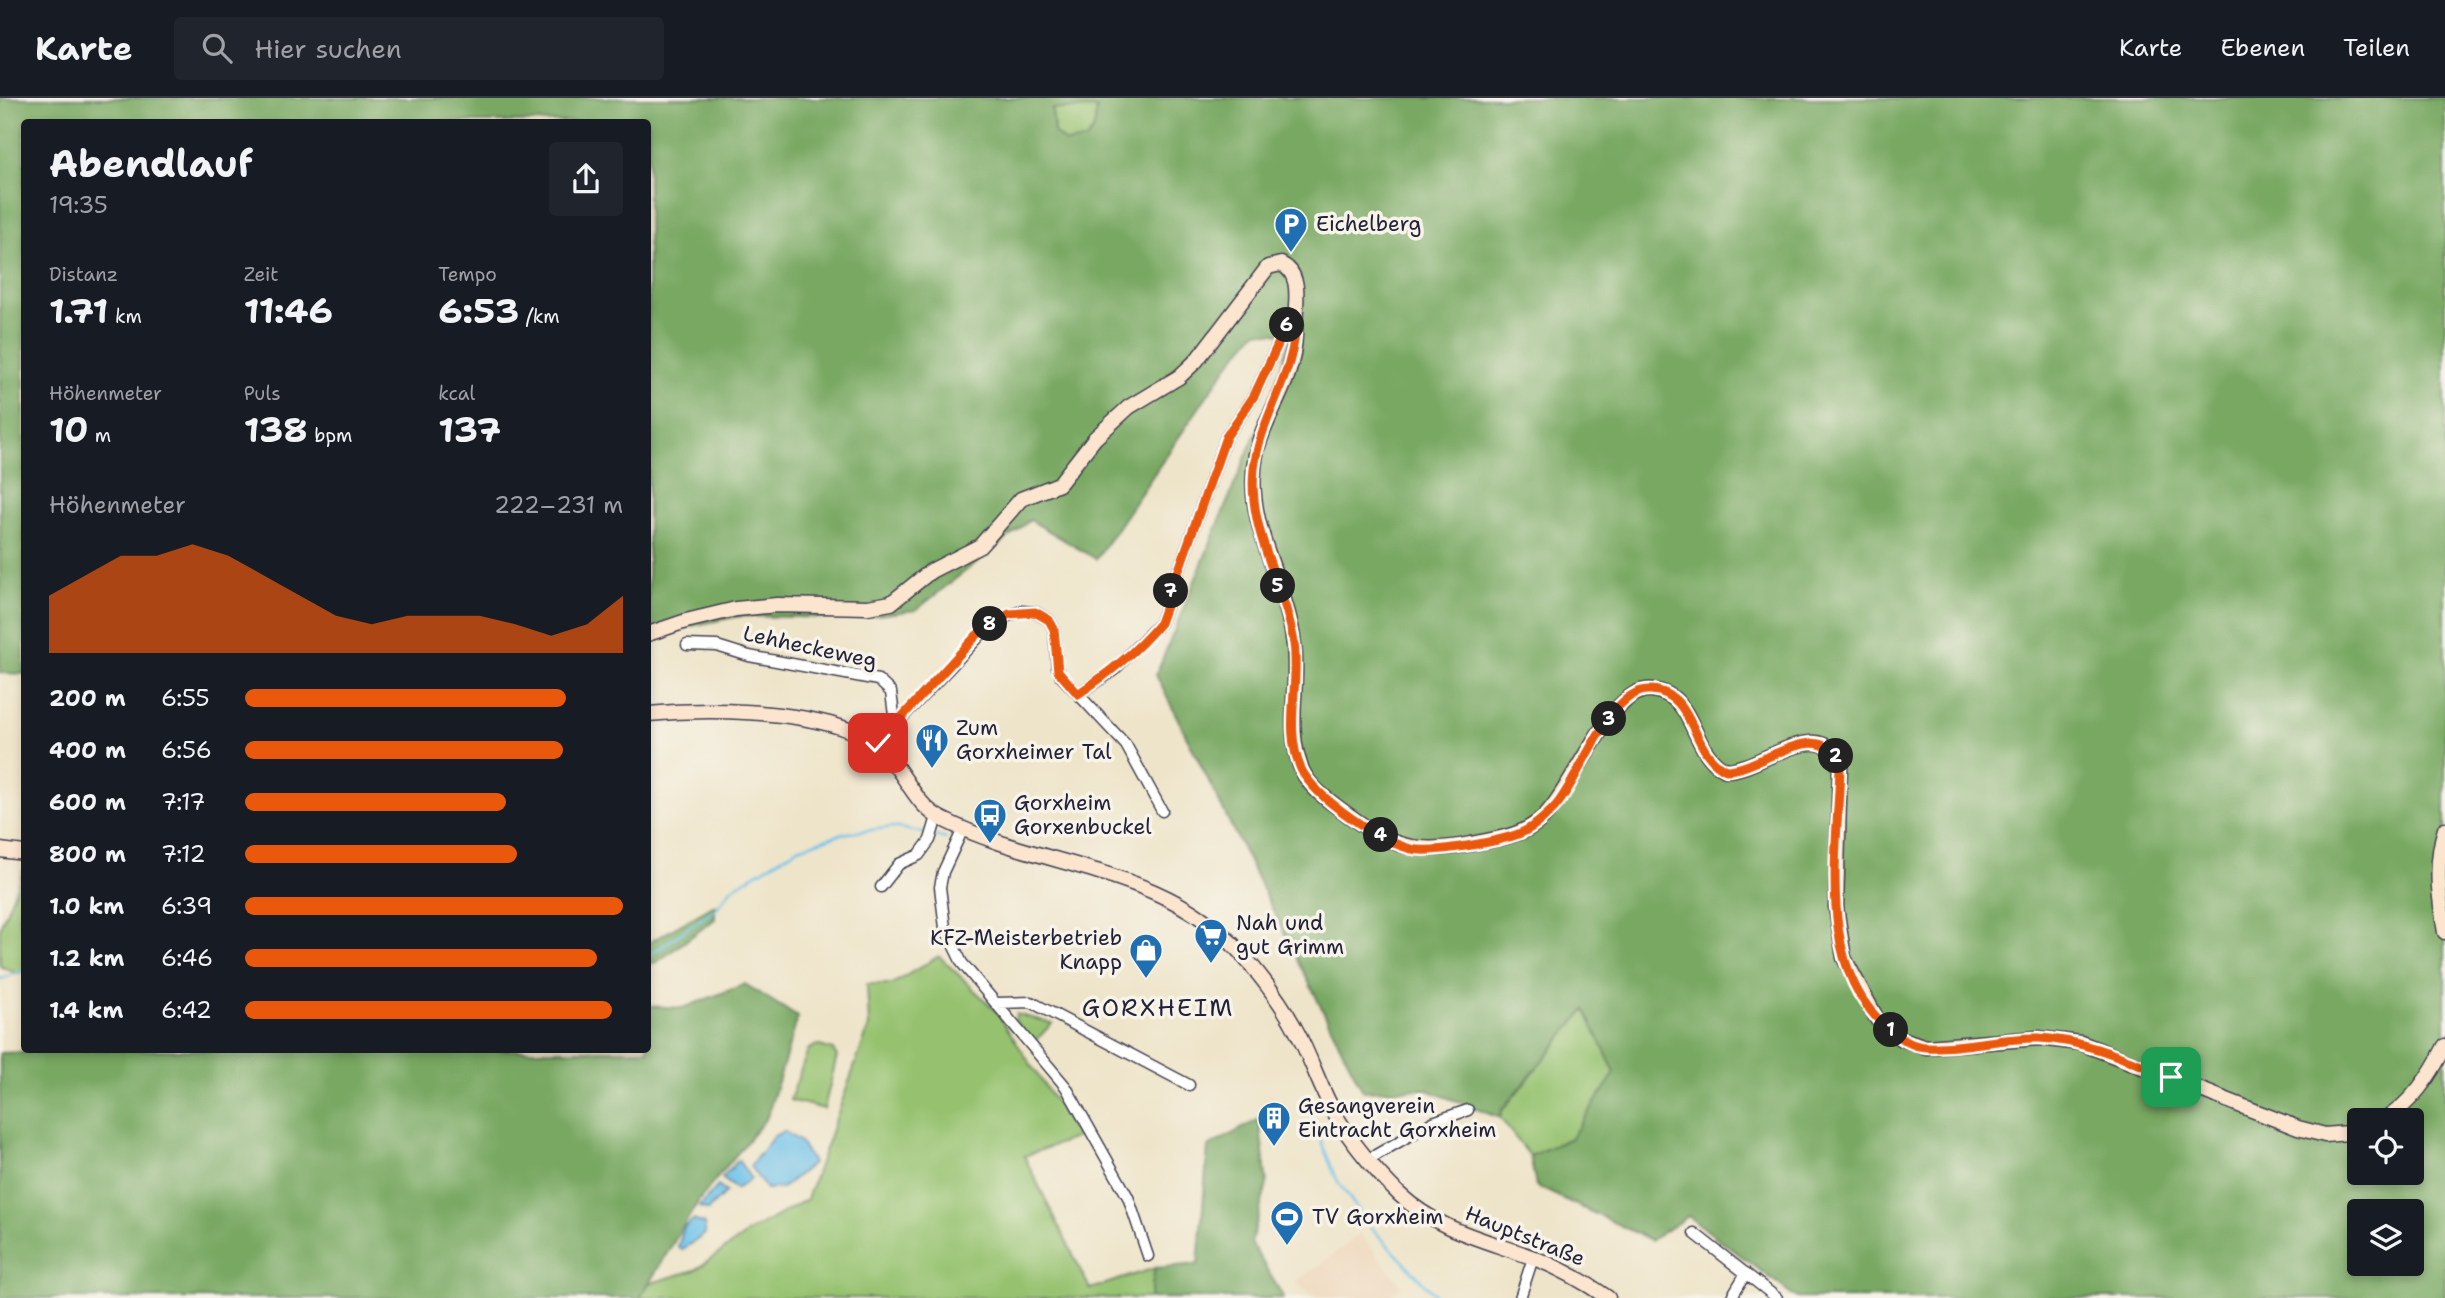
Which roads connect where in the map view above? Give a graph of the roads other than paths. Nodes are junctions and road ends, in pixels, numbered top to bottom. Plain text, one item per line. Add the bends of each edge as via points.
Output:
1 (1296, 318) junction
2 (653, 631) edge
3 (687, 645) dead end
4 (1078, 694) junction
5 (651, 714) edge
6 (895, 723) junction
7 (878, 743) junction
8 (1162, 811) dead end
9 (933, 829) junction
10 (963, 829) junction
11 (2445, 829) edge
12 (0, 850) edge
13 (21, 853) edge
14 (881, 887) dead end
15 (2445, 932) edge
16 (996, 1003) junction
17 (2445, 1046) edge
18 (1189, 1085) dead end
19 (2402, 1108) edge
20 (1468, 1110) dead end
21 (2347, 1133) edge
22 (1369, 1159) junction
23 (1693, 1233) dead end
24 (1148, 1256) dead end
25 (1533, 1258) junction
26 (1746, 1273) junction
27 (1520, 1298) edge
28 (1608, 1298) edge
29 (1731, 1298) edge
30 (1777, 1298) edge

1 - 2 street via 1292,272 1281,264 1268,267 1196,361 1179,377 1129,407 1095,438 1059,484 1021,499 980,547 931,571 891,603 756,607
1 - 4 street via 1287,325 1254,396 1226,437 1160,623 1121,664
1 - 21 street via 1290,368 1257,450 1253,494 1294,644 1296,750 1311,785 1336,806 1392,842 1419,850 1523,832 1556,806 1619,704 1640,691 1669,694 1680,702 1707,757 1726,770 1754,765 1803,742 1830,748 1836,754 1840,767 1836,907 1844,958 1877,1019 1900,1038 1926,1047 2038,1038 2081,1043 2298,1128 2325,1135
3 - 6 street, Lehheckeweg via 717,646 878,680 891,692
4 - 6 street via 1058,671 1052,623 1041,614 1021,611 977,635
4 - 8 street via 1126,745
5 - 7 street via 795,717 835,725
6 - 7 street
7 - 9 street, Hauptstraße
9 - 10 street, Hauptstraße
9 - 14 street via 919,855 900,864
10 - 16 street via 943,872 940,908 962,963
10 - 22 street, Hauptstraße via 1103,870 1163,896 1209,925 1238,950 1274,993 1336,1117
11 - 15 street via 2437,872
12 - 13 street
16 - 18 street via 1031,1002
16 - 24 street via 1066,1087 1128,1197
17 - 19 street via 2425,1082
20 - 22 street via 1433,1122
22 - 25 street, Hauptstraße via 1401,1196 1428,1217 1454,1231
23 - 26 street
25 - 27 street
25 - 28 street, Hauptstraße
26 - 29 street
26 - 30 street

